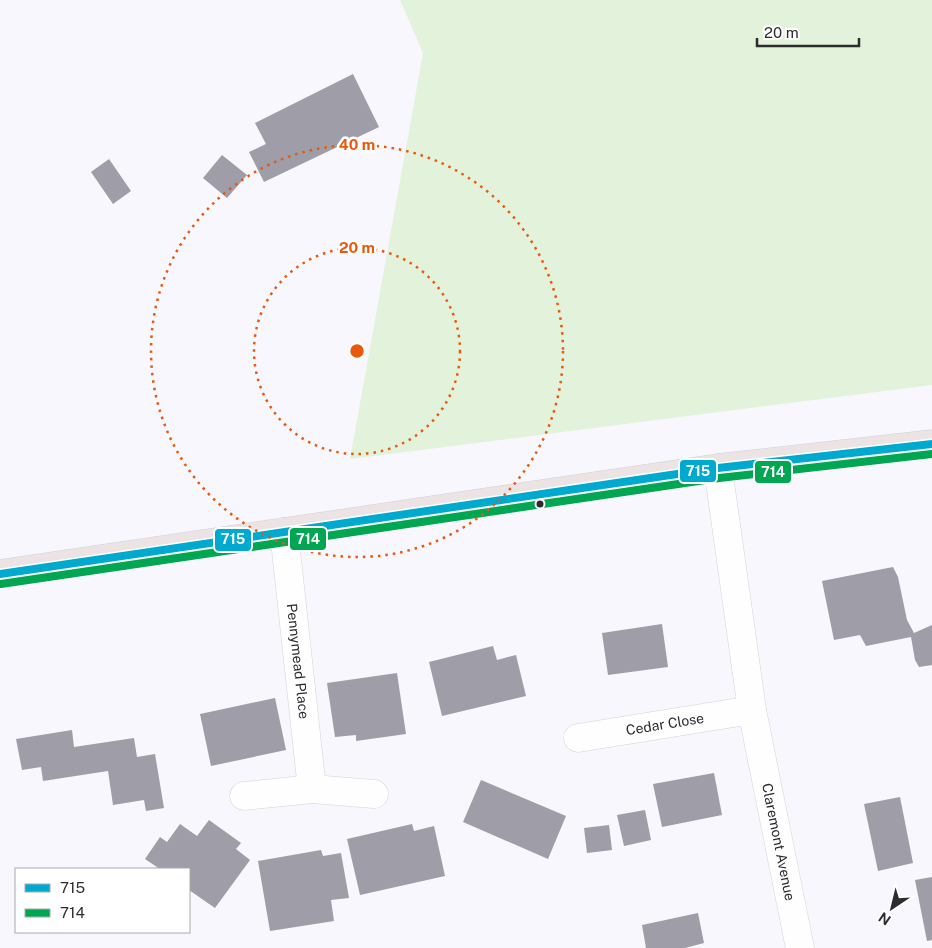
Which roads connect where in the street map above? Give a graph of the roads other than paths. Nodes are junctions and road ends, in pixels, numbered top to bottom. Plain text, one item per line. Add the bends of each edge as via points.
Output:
1 (932, 444) edge
2 (718, 468) junction
3 (284, 532) junction
4 (0, 574) edge
5 (752, 710) junction
6 (578, 738) dead end
7 (312, 789) junction
8 (374, 794) dead end
9 (244, 796) dead end
10 (800, 948) edge

1 - 2 main road
2 - 3 main road
2 - 5 street, Claremont Avenue
3 - 4 main road
3 - 7 street, Pennymead Place
5 - 6 street, Cedar Close
5 - 10 street, Claremont Avenue
7 - 8 street
7 - 9 street

